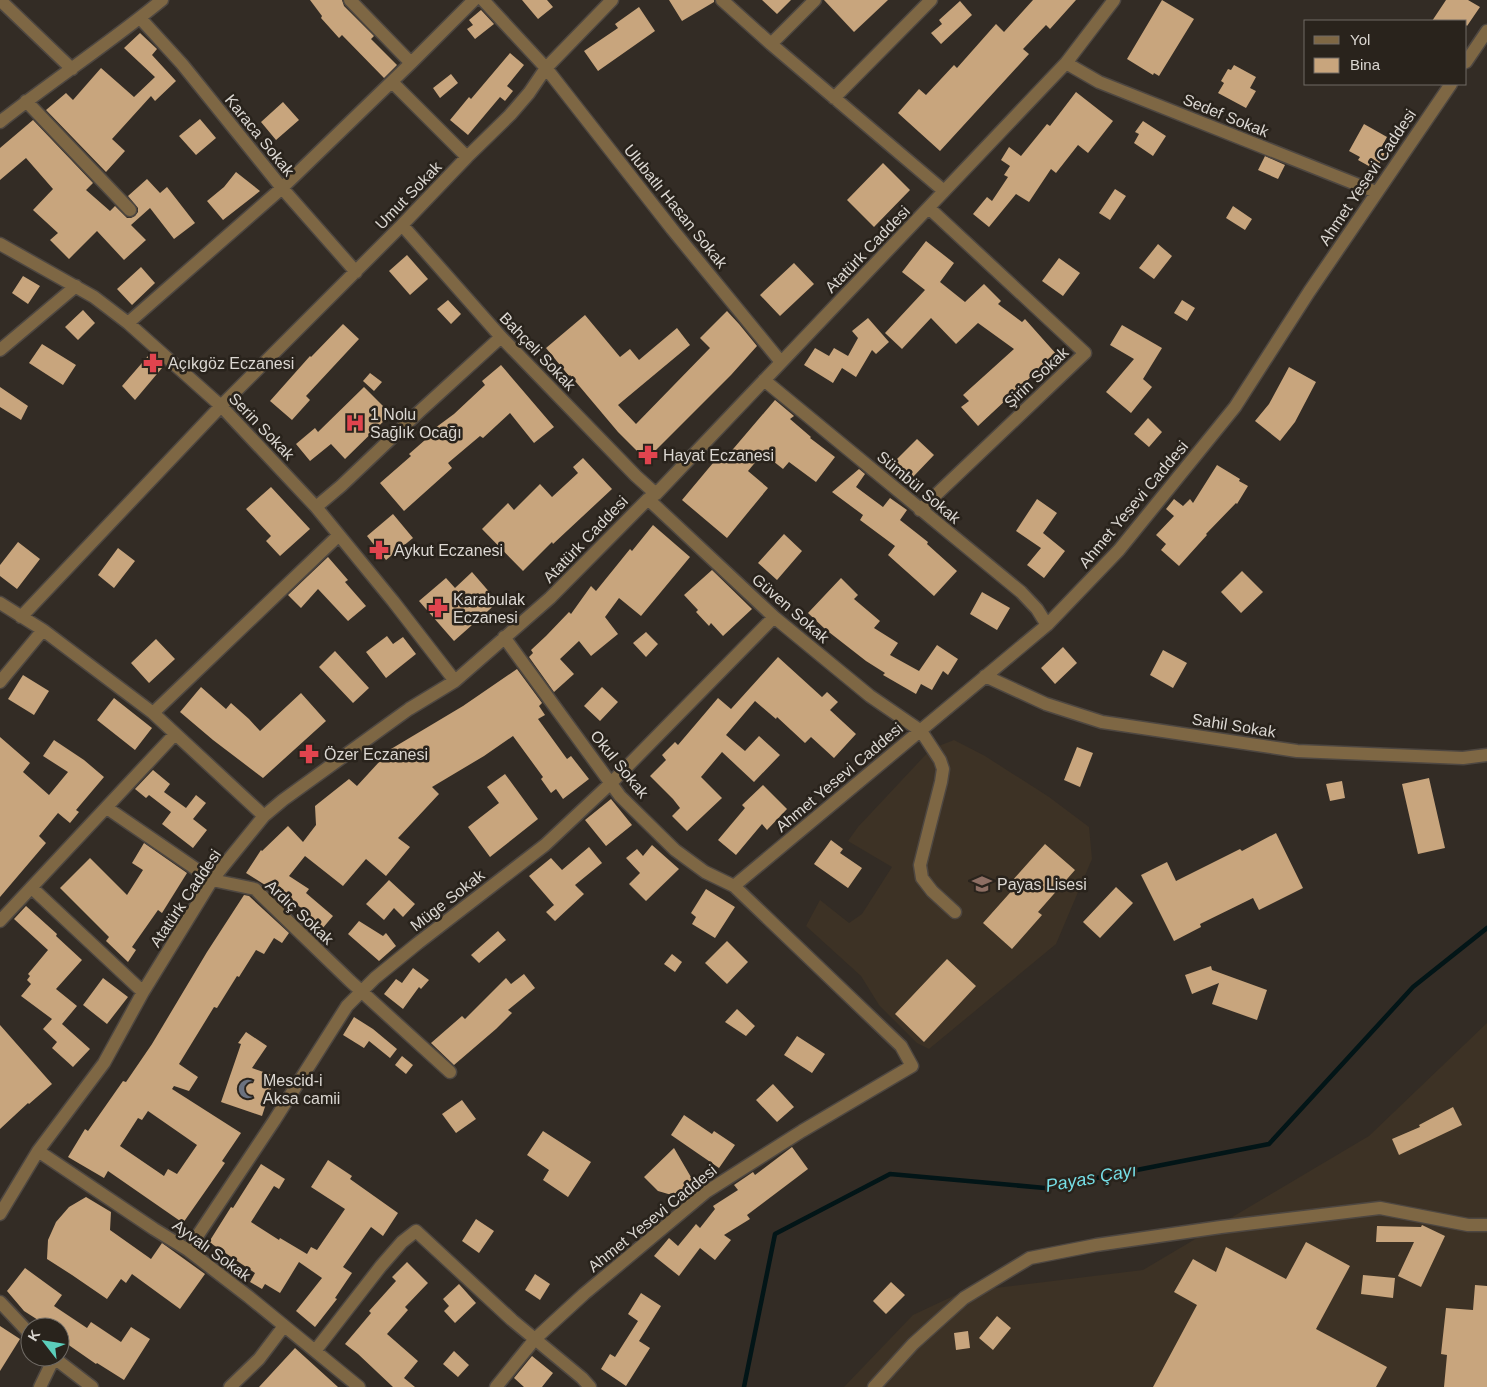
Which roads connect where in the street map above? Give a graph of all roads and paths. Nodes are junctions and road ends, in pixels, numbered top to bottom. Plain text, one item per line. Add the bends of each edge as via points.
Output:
1 (0, 0) edge
2 (162, 0) edge
3 (350, 0) edge
4 (474, 0) edge
5 (483, 0) edge
6 (612, 0) edge
7 (722, 0) edge
8 (815, 0) edge
9 (930, 0) edge
10 (1114, 0) edge
11 (1125, 0) edge
12 (140, 18) junction
13 (1487, 31) edge
14 (771, 44) junction
15 (1467, 61) edge
16 (411, 63) junction
17 (1066, 63) junction
18 (546, 68) junction
19 (72, 69) junction
20 (392, 82) junction
21 (1450, 85) edge
22 (834, 98) junction
23 (26, 101) junction
24 (0, 122) edge
25 (467, 157) junction
26 (282, 188) junction
27 (944, 191) junction
28 (1376, 192) junction
29 (929, 208) junction
30 (130, 210) dead end
31 (402, 225) junction
32 (0, 244) edge
33 (356, 272) junction
34 (76, 286) junction
35 (128, 323) junction
36 (501, 337) junction
37 (0, 350) edge
38 (781, 362) junction
39 (764, 380) junction
40 (221, 406) junction
41 (652, 496) junction
42 (316, 507) junction
43 (920, 510) junction
44 (339, 535) junction
45 (0, 603) edge
46 (21, 617) junction
47 (774, 617) junction
48 (1047, 625) junction
49 (43, 630) junction
50 (504, 637) junction
51 (985, 676) junction
52 (455, 681) junction
53 (0, 682) edge
54 (153, 713) junction
55 (921, 731) junction
56 (176, 734) junction
57 (1487, 755) edge
58 (611, 783) junction
59 (107, 808) junction
60 (264, 816) junction
61 (212, 880) junction
62 (734, 886) junction
63 (32, 888) junction
64 (955, 912) dead end
65 (0, 921) edge
66 (362, 991) junction
67 (143, 992) junction
68 (450, 1072) dead end
69 (38, 1151) junction
70 (0, 1214) edge
71 (1487, 1225) edge
72 (188, 1250) junction
73 (0, 1302) edge
74 (20, 1323) edge
75 (284, 1326) junction
76 (535, 1339) junction
77 (315, 1351) junction
78 (50, 1367) edge
79 (66, 1367) edge
80 (40, 1387) edge
81 (92, 1387) edge
82 (230, 1387) edge
83 (359, 1387) edge
84 (496, 1387) edge
85 (590, 1387) edge
86 (874, 1387) edge

1 - 19 street
2 - 12 street
3 - 16 street
4 - 16 street
5 - 18 street, Ulubatlı Hasan Sokak
6 - 18 street, Umut Sokak
7 - 14 street
8 - 14 street
9 - 22 street
10 - 17 street, Atatürk Caddesi
11 - 17 street
12 - 19 street
12 - 26 street, Karaca Sokak via 182,64
13 - 15 street
14 - 22 street
16 - 20 street
17 - 27 street, Atatürk Caddesi
17 - 28 street, Sedef Sokak via 1099,82
18 - 25 street, Umut Sokak via 530,93
18 - 38 street, Ulubatlı Hasan Sokak
19 - 23 street
20 - 25 street
20 - 26 street
21 - 28 street, Ahmet Yesevi Caddesi
22 - 27 street
23 - 24 street
23 - 30 street
25 - 31 street, Umut Sokak
26 - 33 street, Karaca Sokak
26 - 35 street
27 - 29 street, Atatürk Caddesi
28 - 48 street, Ahmet Yesevi Caddesi via 1235,407 1119,550
29 - 38 street, Atatürk Caddesi
29 - 43 street, Şirin Sokak via 1085,353
31 - 33 street, Umut Sokak
31 - 36 street, Bahçeli Sokak
32 - 34 street, Serin Sokak
33 - 40 street, Umut Sokak
34 - 35 street, Serin Sokak
34 - 37 street
35 - 40 street, Serin Sokak
36 - 41 street, Bahçeli Sokak
36 - 42 street
38 - 39 street, Atatürk Caddesi
39 - 41 street, Atatürk Caddesi
39 - 43 street, Sümbül Sokak
40 - 42 street, Serin Sokak
40 - 46 street, Umut Sokak
41 - 47 street, Güven Sokak
41 - 50 street, Atatürk Caddesi via 550,598
42 - 44 street, Serin Sokak
43 - 48 street, Sümbül Sokak via 1021,592
44 - 52 street, Serin Sokak
44 - 54 street
45 - 46 street
46 - 49 street
47 - 55 street, Güven Sokak via 870,696
47 - 58 street, Müge Sokak
48 - 51 street, Ahmet Yesevi Caddesi
49 - 53 street
49 - 54 street
50 - 52 street, Atatürk Caddesi
50 - 58 street, Okul Sokak
51 - 55 street, Ahmet Yesevi Caddesi
51 - 57 street, Sahil Sokak via 1046,704 1102,722 1297,751 1463,758
52 - 60 street, Atatürk Caddesi via 409,709
54 - 56 street
55 - 62 street, Ahmet Yesevi Caddesi
55 - 64 street via 943,769 920,865 922,878
56 - 59 street
56 - 60 street
58 - 62 street, Okul Sokak via 675,850 705,872
58 - 66 street, Müge Sokak via 545,845 418,943
59 - 61 street, Ardıç Sokak
59 - 63 street
60 - 61 street, Atatürk Caddesi
61 - 66 street, Ardıç Sokak via 255,889
61 - 67 street, Atatürk Caddesi
62 - 76 street, Ahmet Yesevi Caddesi via 901,1046 912,1066 706,1192
63 - 65 street
63 - 67 street
66 - 68 street, Ardıç Sokak
66 - 72 street, Müge Sokak via 348,1006
67 - 69 street, Atatürk Caddesi via 104,1062
69 - 70 street, Atatürk Caddesi
69 - 72 street, Ayvalı Sokak
71 - 86 street via 1468,1225 1380,1208 1221,1227 1030,1258 964,1298 913,1344
72 - 75 street, Ayvalı Sokak
73 - 74 street
75 - 77 street, Ayvalı Sokak
75 - 82 street via 259,1359
76 - 77 street via 416,1231 380,1266
76 - 84 street, Ahmet Yesevi Caddesi
76 - 85 street
77 - 83 street, Ayvalı Sokak
78 - 80 street
79 - 81 street

